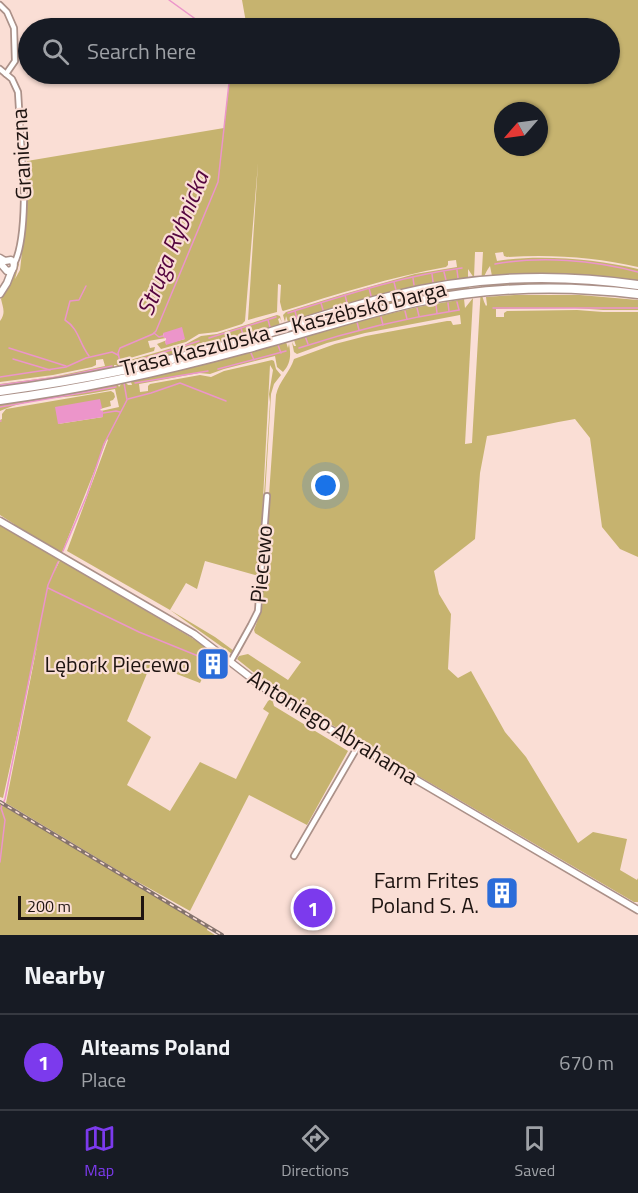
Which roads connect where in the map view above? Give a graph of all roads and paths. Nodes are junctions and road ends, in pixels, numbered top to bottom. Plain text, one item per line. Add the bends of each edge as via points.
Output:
1 (0, 5) edge
2 (0, 69) edge
3 (6, 74) junction
4 (6, 264) edge
5 (638, 285) edge
6 (0, 294) edge
7 (638, 294) edge
8 (0, 391) edge
9 (0, 400) edge
10 (267, 496) dead end
11 (0, 521) edge
12 (231, 661) junction
13 (358, 746) junction
14 (294, 856) dead end
15 (638, 910) edge

1 - 3 street via 14,28 15,61
2 - 3 street, Graniczna
3 - 4 street, Graniczna via 18,92 24,191 18,256
4 - 6 main road, Graniczna
5 - 8 highway, Trasa Kaszubska – Kaszëbskô Darga via 531,278 433,287 174,359
7 - 9 highway, Trasa Kaszubska – Kaszëbskô Darga via 522,290 435,299 148,374
10 - 12 street, Piecewo via 258,610
11 - 12 main road, Antoniego Abrahama via 180,626
12 - 13 main road, Antoniego Abrahama via 276,697
13 - 14 street
13 - 15 main road, Antoniego Abrahama

